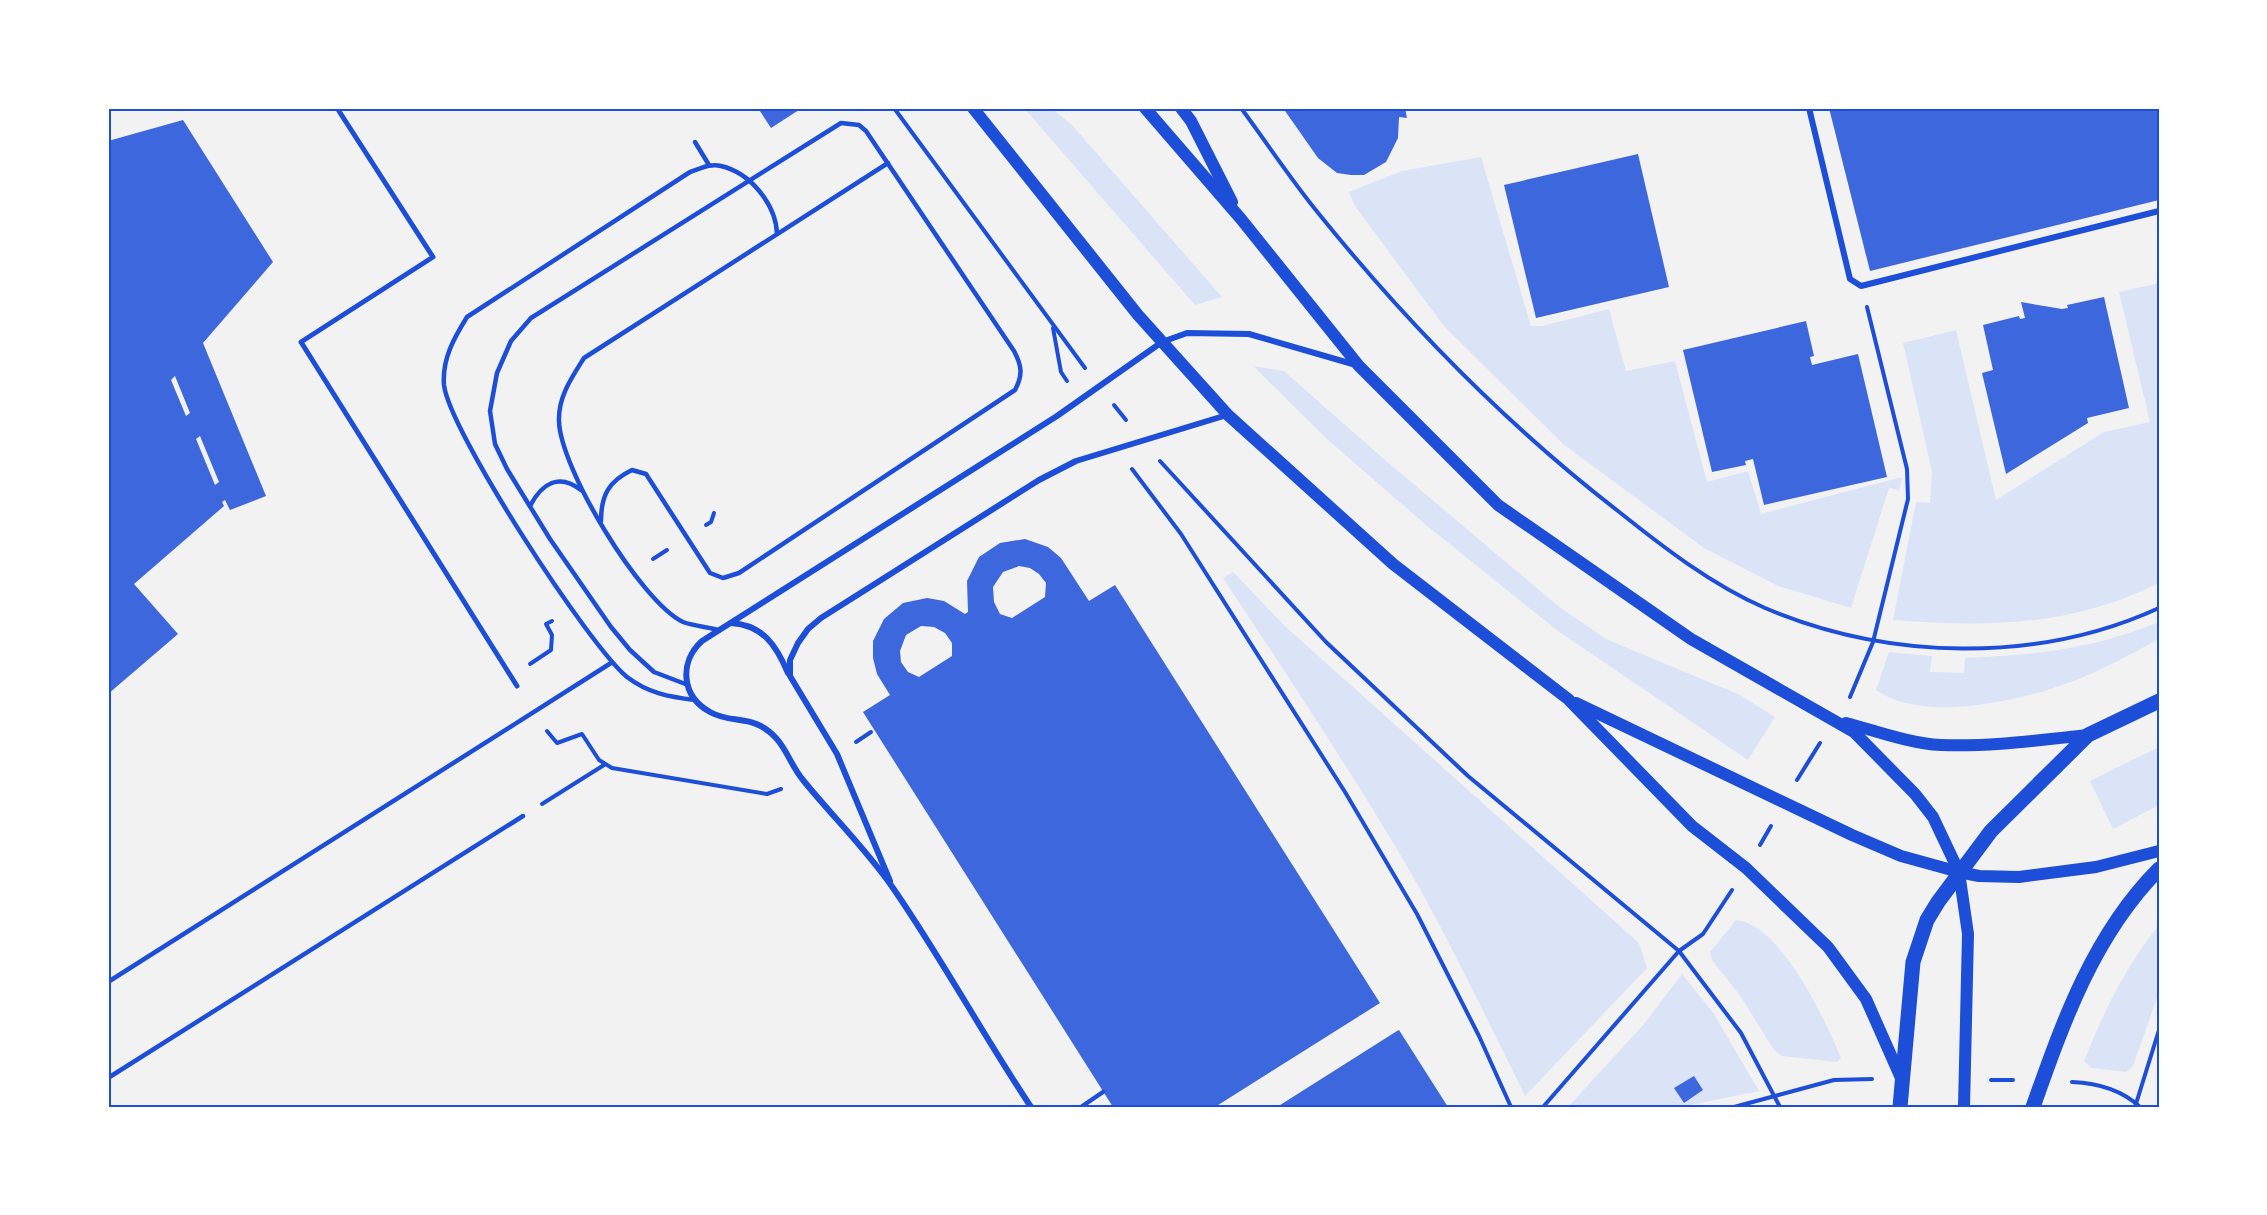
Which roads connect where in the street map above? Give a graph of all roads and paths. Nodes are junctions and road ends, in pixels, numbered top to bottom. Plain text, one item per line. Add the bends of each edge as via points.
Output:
1 (337, 108) edge
2 (894, 108) edge
3 (973, 108) edge
4 (1145, 108) edge
5 (1181, 108) edge
6 (1241, 108) edge
7 (1809, 108) edge
8 (695, 142) dead end
9 (888, 163) junction
10 (709, 165) junction
11 (748, 181) junction
12 (2159, 211) edge
13 (1241, 219) junction
14 (777, 234) junction
15 (1861, 286) junction
16 (1053, 325) junction
17 (1162, 342) junction
18 (1359, 366) junction
19 (1099, 386) junction
20 (1080, 399) junction
21 (1228, 415) junction
22 (1144, 441) junction
23 (1116, 448) junction
24 (583, 491) junction
25 (530, 506) junction
26 (601, 521) junction
27 (2159, 608) edge
28 (731, 623) junction
29 (720, 630) junction
30 (1873, 642) junction
31 (611, 663) junction
32 (790, 676) junction
33 (688, 685) junction
34 (518, 686) dead end
35 (1568, 699) junction
36 (696, 700) junction
37 (2159, 701) edge
38 (535, 712) junction
39 (1833, 719) junction
40 (871, 732) dead end
41 (2088, 735) junction
42 (837, 754) junction
43 (604, 765) junction
44 (801, 777) junction
45 (523, 816) joint
46 (2159, 851) edge
47 (2159, 869) edge
48 (1959, 872) junction
49 (892, 887) junction
50 (1679, 951) junction
51 (108, 982) edge
52 (2159, 1030) edge
53 (108, 1078) edge
54 (1901, 1078) junction
55 (1103, 1092) dead end
56 (1776, 1095) junction
57 (2135, 1105) edge
58 (1031, 1107) edge
59 (1081, 1107) edge
60 (1510, 1107) edge
61 (1543, 1107) edge
62 (1734, 1107) edge
63 (1780, 1107) edge
64 (1900, 1107) edge
65 (1964, 1107) edge
66 (2033, 1107) edge
67 (2140, 1107) edge

1 - 34 street via 433,257 301,342
2 - 16 path
3 - 17 main road
4 - 13 main road
5 - 13 main road
6 - 30 path via 1318,213 1402,311 1451,363 1565,470 1639,528 1726,588 1764,608
7 - 15 street via 1850,279
8 - 10 lane
9 - 11 lane via 859,125 841,123
9 - 14 lane
9 - 26 lane via 1014,351 1022,366 1015,390 739,573 723,578 710,573 646,474 632,470 619,476 606,490
10 - 11 lane via 735,171
10 - 31 lane via 690,172 467,317 445,360 444,386 465,438 532,547
11 - 14 lane via 773,211
11 - 25 lane via 531,318 511,341 497,374 490,411 495,444
12 - 15 street
13 - 18 main road
14 - 24 lane via 584,358 566,386 558,419 564,450
15 - 30 path via 1906,469 1908,499
16 - 19 path
16 - 20 path via 1061,372
17 - 18 street via 1187,333 1249,334
17 - 19 street
17 - 21 main road
18 - 39 main road via 1498,505 1691,639
19 - 20 street
19 - 22 path
20 - 28 street
21 - 22 street
21 - 35 main road via 1393,564
22 - 23 street
22 - 50 path via 1334,650 1468,776
23 - 32 street via 1076,460 1039,480 821,618 798,643 790,660
23 - 60 path via 1181,534 1345,792 1417,914
24 - 25 lane via 564,480 553,483 536,495
24 - 26 lane
25 - 33 lane via 592,602 630,650 654,672
26 - 29 lane via 631,572 652,598 684,622
27 - 30 path via 2123,625 2041,644 1930,648
28 - 29 street
28 - 32 street via 755,628 767,636
29 - 33 street via 691,651
31 - 36 lane via 646,690
31 - 38 lane
32 - 42 street
33 - 36 street
35 - 48 main road via 1852,836 1901,856
35 - 54 main road via 1692,826 1746,868 1828,947 1866,999
36 - 44 street via 712,714 763,726 777,739
37 - 41 main road
38 - 43 path via 557,743 582,734
38 - 51 lane
39 - 41 main road via 1940,745 1993,745
39 - 48 main road via 1875,751 1915,794 1933,817
40 - 42 path
41 - 48 main road via 2025,796
42 - 49 street
43 - 44 path via 767,794
43 - 45 path
44 - 49 street
45 - 53 lane
46 - 48 main road via 2096,867 2019,877
47 - 66 main road via 2131,898 2101,944 2062,1028
48 - 54 main road via 1927,920 1913,962
48 - 65 main road via 1968,934
49 - 58 street
50 - 56 path via 1741,1033
50 - 61 path
52 - 57 path
54 - 64 main road
55 - 59 lane
56 - 62 path
56 - 63 path
57 - 67 path

